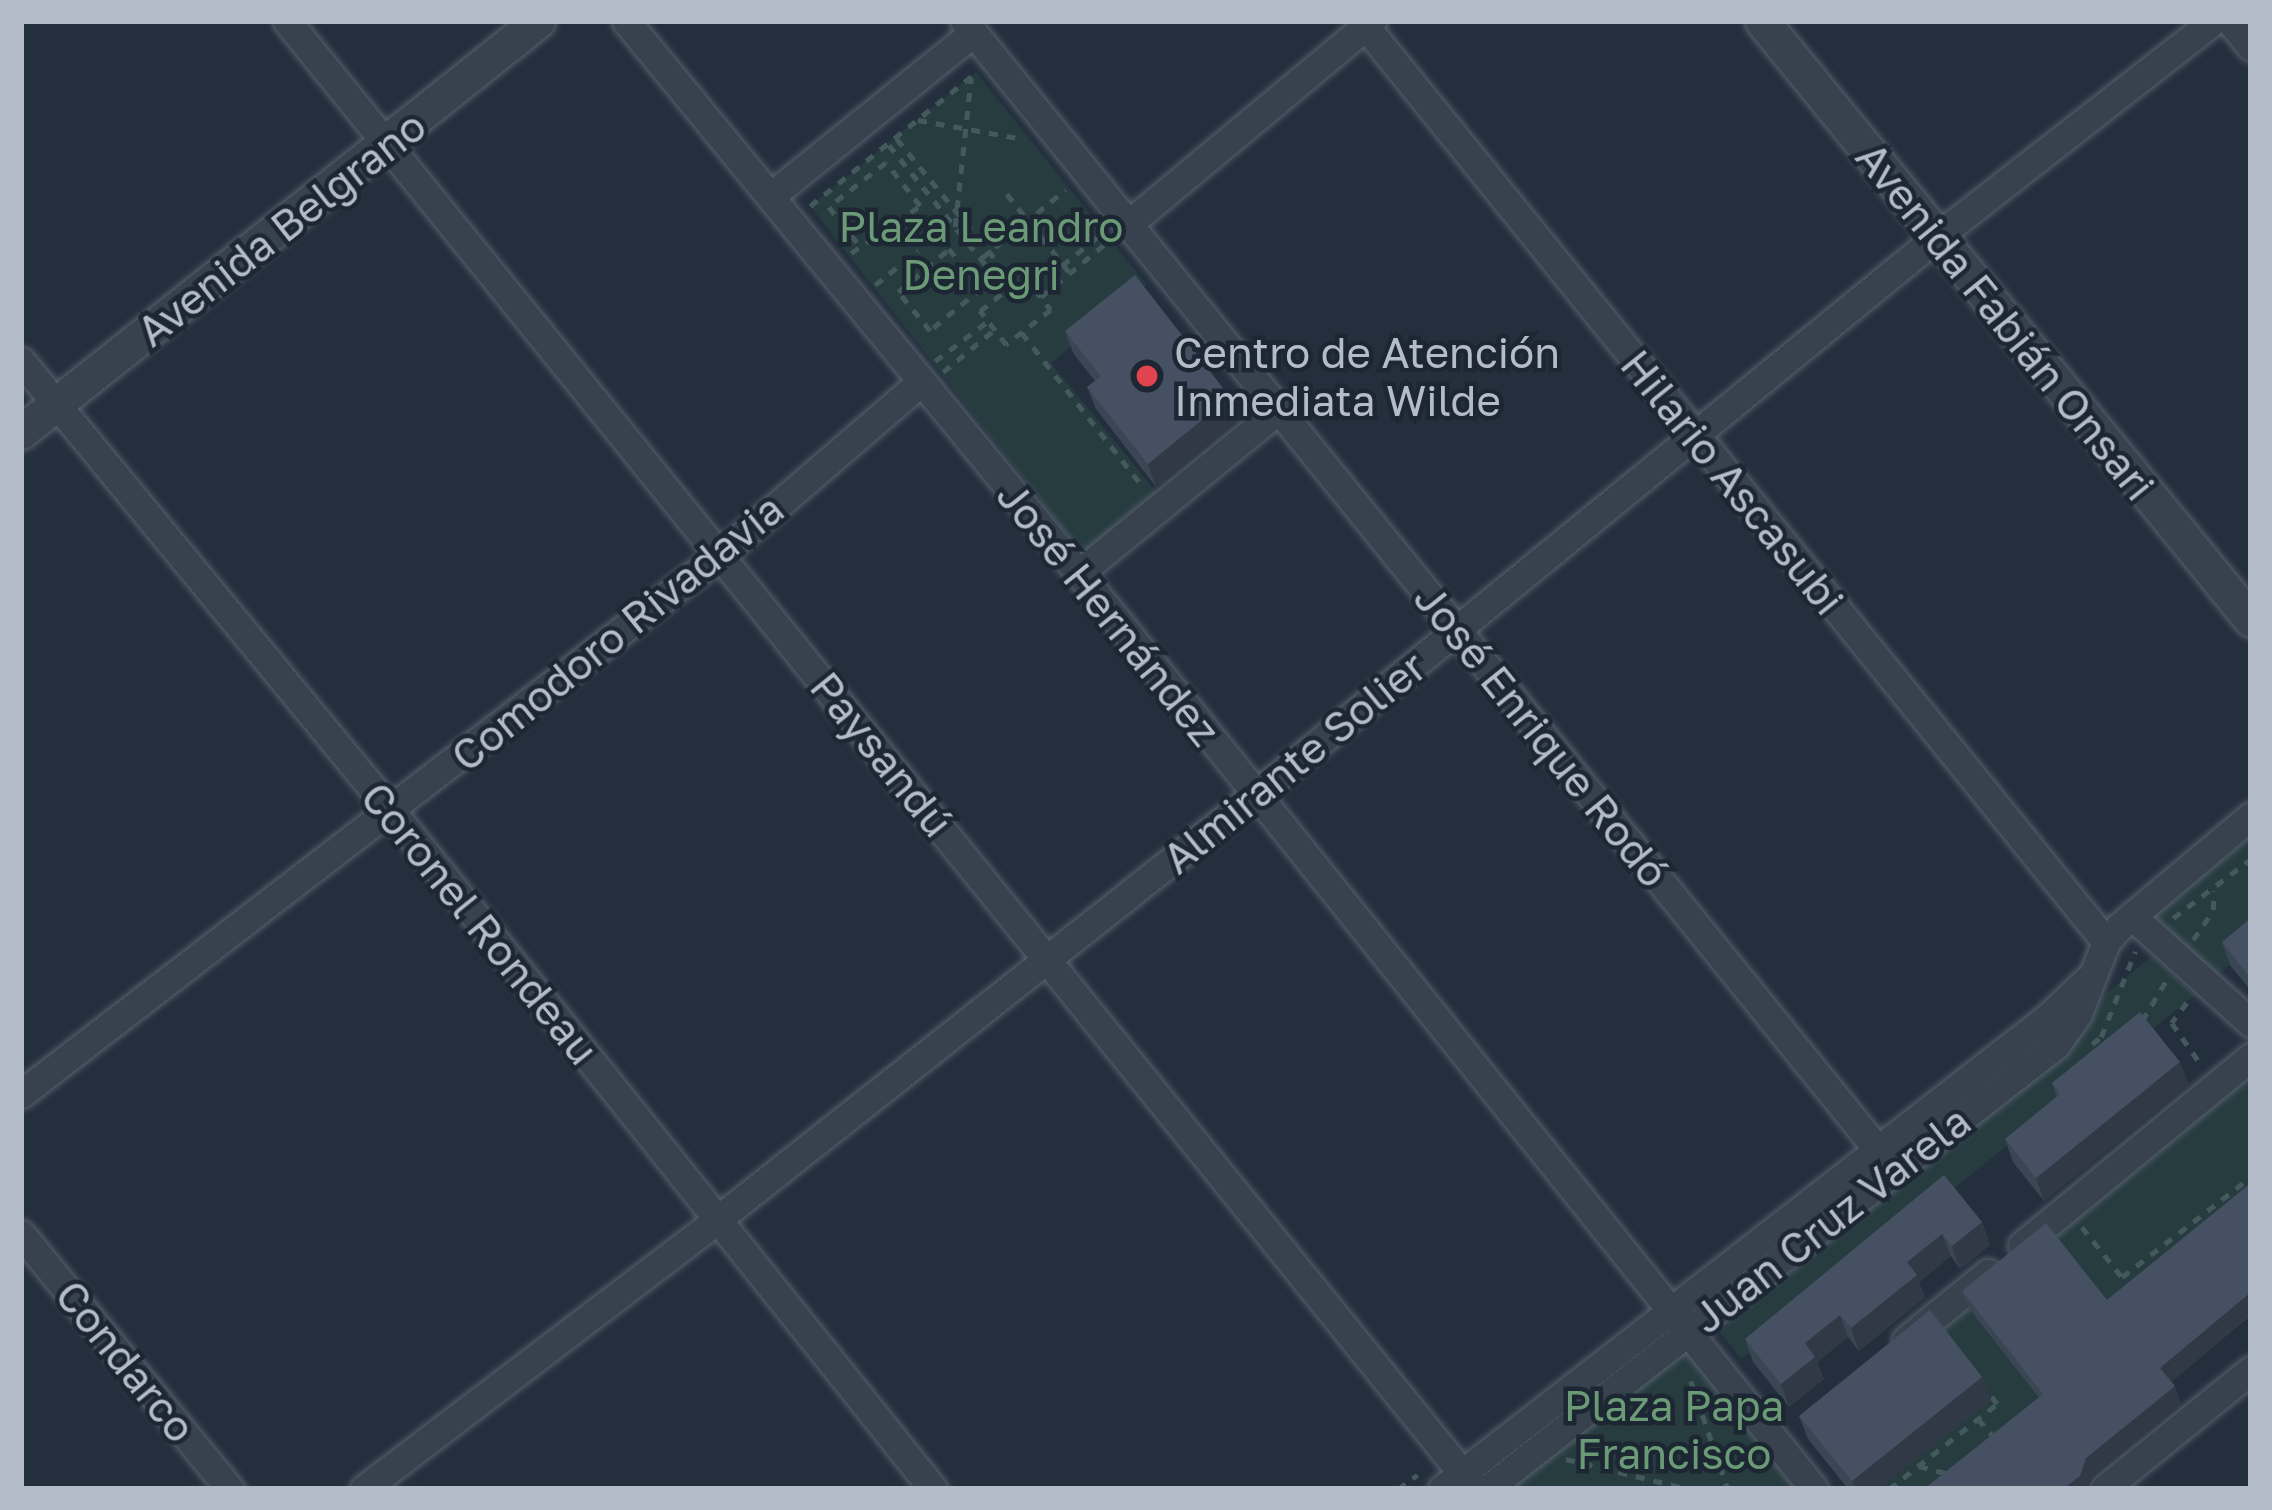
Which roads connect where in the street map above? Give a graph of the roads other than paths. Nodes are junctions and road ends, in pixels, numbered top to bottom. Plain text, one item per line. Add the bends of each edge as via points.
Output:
1 (287, 21) edge
2 (538, 21) edge
3 (626, 21) edge
4 (1762, 21) edge
5 (2213, 21) edge
6 (2230, 21) edge
7 (1366, 23) edge
8 (969, 27) edge
9 (2251, 47) edge
10 (388, 144) junction
11 (772, 195) junction
12 (1123, 222) junction
13 (1938, 236) junction
14 (21, 361) edge
15 (920, 382) junction
16 (56, 405) junction
17 (1276, 411) junction
18 (21, 432) edge
19 (1696, 437) junction
20 (721, 554) junction
21 (1079, 573) junction
22 (2251, 620) edge
23 (1458, 631) junction
24 (1256, 794) junction
25 (392, 812) junction
26 (2251, 816) edge
27 (2132, 916) junction
28 (2107, 942) junction
29 (1048, 959) junction
30 (2251, 1023) edge
31 (2251, 1058) edge
32 (21, 1094) edge
33 (1885, 1160) junction
34 (717, 1220) junction
35 (21, 1234) edge
36 (1678, 1321) junction
37 (1878, 1362) edge
38 (2251, 1370) edge
39 (2140, 1479) edge
40 (1460, 1484) edge
41 (230, 1489) edge
42 (364, 1489) edge
43 (933, 1489) edge
44 (1487, 1489) edge
45 (1814, 1489) edge
46 (2104, 1489) edge

1 - 10 street, Paysandú
2 - 10 street, Avenida Belgrano
3 - 11 street, José Hernández
4 - 13 street, Avenida Fabián Onsari
5 - 13 street, Almirante Solier
6 - 9 street
7 - 12 street
7 - 19 street, Hilario Ascasubi
8 - 11 street
8 - 12 street, José Enrique Rodó via 982,67 1060,143
10 - 16 street, Avenida Belgrano
10 - 20 street, Paysandú
11 - 15 street, José Hernández
12 - 17 street, José Enrique Rodó
13 - 19 street, Almirante Solier
13 - 22 street, Avenida Fabián Onsari
14 - 16 street, Coronel Rondeau
15 - 20 street, Comodoro Rivadavia
15 - 21 street, José Hernández
16 - 18 street, Avenida Belgrano
16 - 25 street, Coronel Rondeau
17 - 21 street
17 - 23 street, José Enrique Rodó
19 - 23 street, Almirante Solier
19 - 28 street, Hilario Ascasubi
20 - 25 street, Comodoro Rivadavia
20 - 29 street, Paysandú
21 - 24 street, José Hernández
23 - 24 street, Almirante Solier
23 - 33 street, José Enrique Rodó
24 - 29 street, Almirante Solier
24 - 36 street, José Hernández
25 - 32 street, Comodoro Rivadavia
25 - 34 street, Coronel Rondeau
26 - 27 street, Juan Cruz Varela
27 - 28 street, Juan Cruz Varela
27 - 30 street
28 - 33 street, Juan Cruz Varela via 2056,1045
29 - 34 street, Almirante Solier
29 - 40 street, Paysandú
31 - 37 street
33 - 36 street, Juan Cruz Varela
34 - 42 street, Almirante Solier
34 - 43 street, Coronel Rondeau
35 - 41 street, Condarco
36 - 40 street
36 - 44 street, Juan Cruz Varela
36 - 45 street, José Hernández via 1784,1435
38 - 39 street
39 - 46 street

